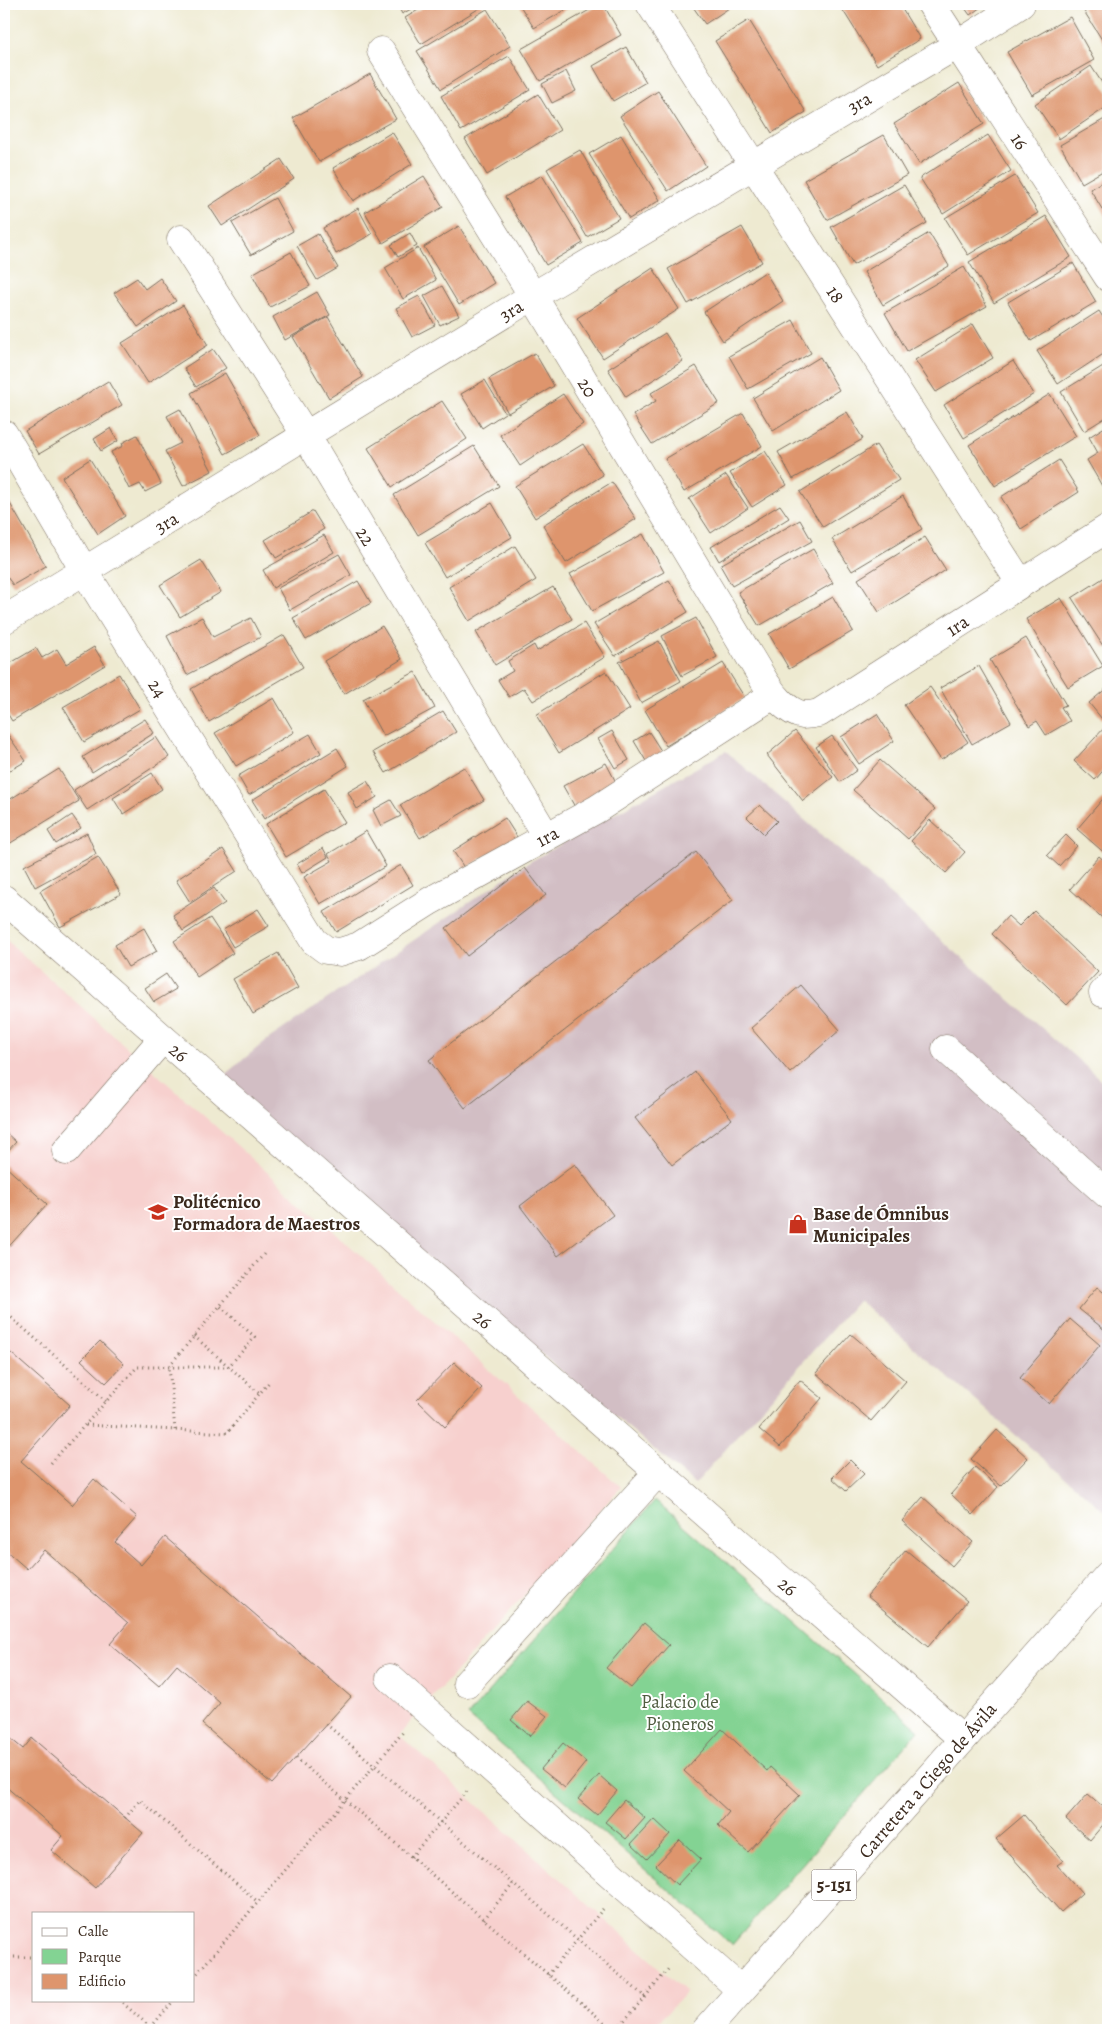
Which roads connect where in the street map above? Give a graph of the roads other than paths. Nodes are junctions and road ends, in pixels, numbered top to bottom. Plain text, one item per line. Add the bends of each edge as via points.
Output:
1 (650, 4) edge
2 (931, 4) edge
3 (1021, 4) edge
4 (957, 44) junction
5 (381, 50) dead end
6 (753, 164) junction
7 (181, 239) dead end
8 (1108, 277) edge
9 (533, 296) junction
10 (4, 434) edge
11 (306, 437) junction
12 (1108, 528) edge
13 (85, 572) junction
14 (1021, 584) junction
15 (4, 620) edge
16 (773, 696) junction
17 (803, 715) joint
18 (546, 836) junction
19 (4, 899) edge
20 (314, 941) joint
21 (163, 1038) junction
22 (946, 1049) dead end
23 (66, 1151) dead end
24 (1108, 1195) edge
25 (658, 1472) junction
26 (1108, 1575) edge
27 (390, 1678) dead end
28 (467, 1683) dead end
29 (963, 1739) junction
30 (741, 1990) junction
31 (706, 2030) edge

1 - 6 street, 18
2 - 4 street, 16
3 - 4 street, 3ra
4 - 6 street, 3ra
4 - 8 street, 16
5 - 9 street, 20
6 - 9 street, 3ra
6 - 14 street, 18
7 - 11 street, 22
9 - 11 street, 3ra
9 - 16 street, 20
10 - 13 street, 24
11 - 13 street, 3ra
11 - 18 street, 22
12 - 14 street, 1ra
13 - 15 street, 3ra
13 - 20 street, 24
14 - 17 street, 1ra via 819,713
16 - 17 street, 20
16 - 18 street, 1ra via 597,809
18 - 20 street, 1ra via 430,901 359,946 340,952 326,950
19 - 21 street, 26
21 - 23 street
21 - 25 street, 26
22 - 24 street
25 - 28 street
25 - 29 street, 26
26 - 29 street, Carretera a Ciego de Ávila / 5-151
27 - 30 street
29 - 30 street, Carretera a Ciego de Ávila / 5-151
30 - 31 street, Carretera a Ciego de Ávila / 5-151

